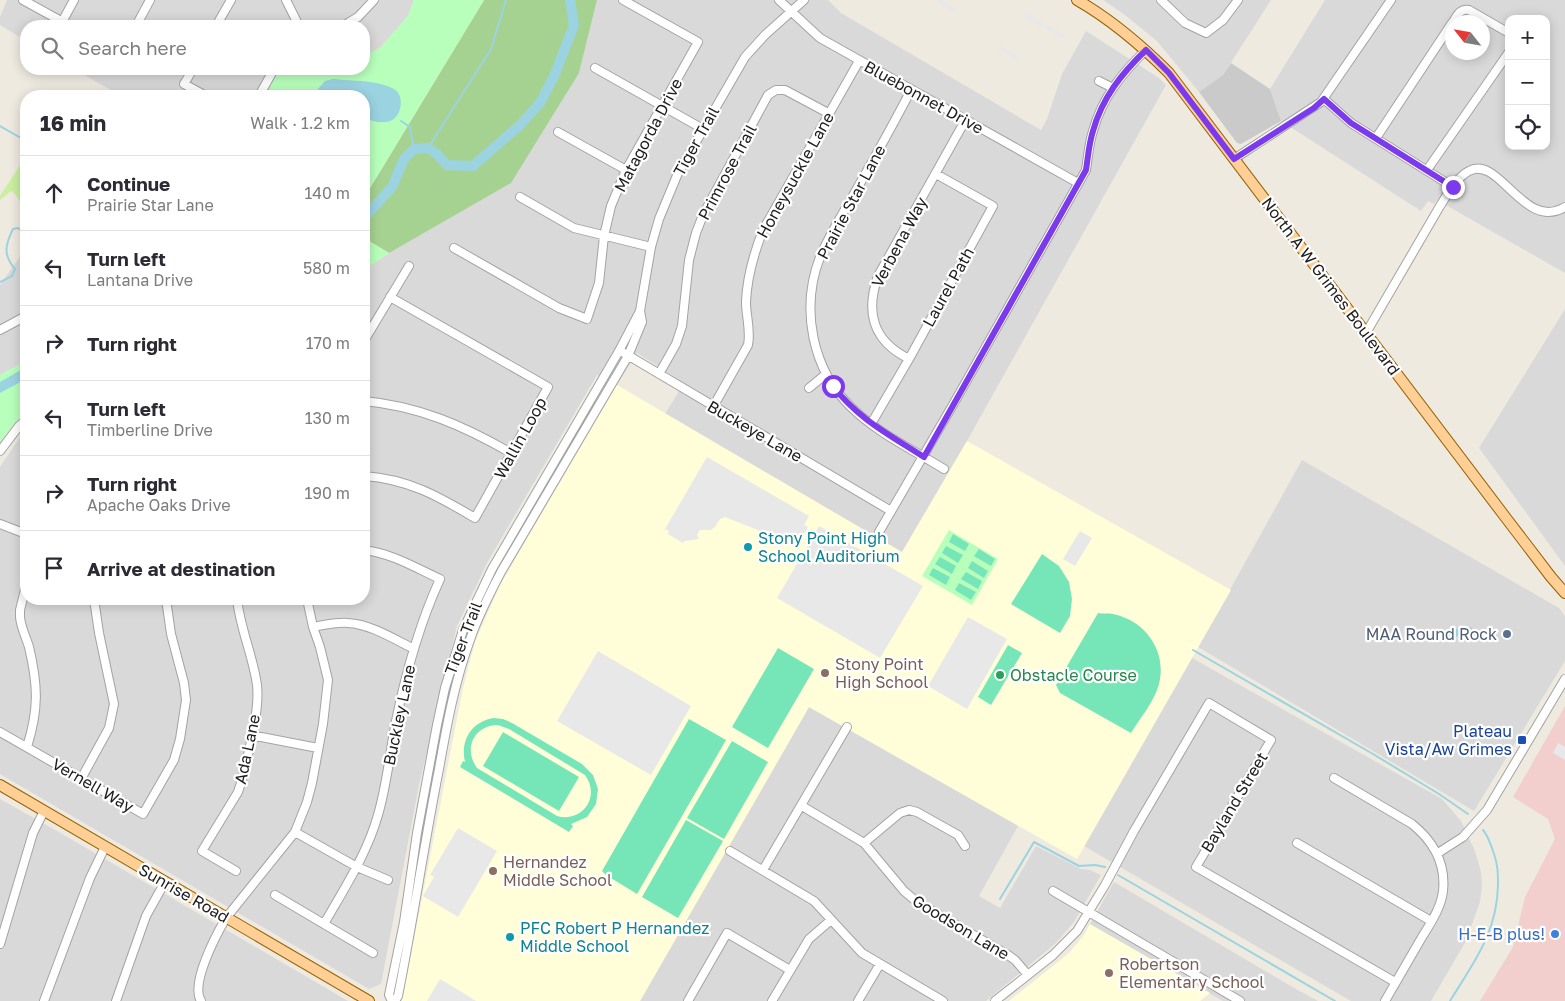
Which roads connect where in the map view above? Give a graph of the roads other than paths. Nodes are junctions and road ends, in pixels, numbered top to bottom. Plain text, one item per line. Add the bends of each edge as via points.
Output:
1 (23, 0) edge
2 (74, 0) edge
3 (150, 0) edge
4 (230, 0) edge
5 (286, 0) edge
6 (374, 0) edge
7 (623, 0) edge
8 (779, 0) edge
9 (804, 0) edge
10 (1077, 0) edge
11 (1161, 0) edge
12 (1238, 0) edge
13 (1391, 0) edge
14 (792, 11) junction
15 (1458, 15) edge
16 (1478, 15) edge
17 (58, 20) edge
18 (63, 20) edge
19 (139, 20) edge
20 (219, 20) edge
21 (296, 20) edge
22 (353, 20) edge
23 (1490, 22) edge
24 (1505, 31) edge
25 (1445, 35) edge
26 (1146, 50) junction
27 (1505, 58) edge
28 (859, 60) junction
29 (595, 68) dead end
30 (189, 75) edge
31 (271, 75) edge
32 (1099, 81) dead end
33 (1113, 88) junction
34 (195, 90) edge
35 (262, 90) edge
36 (911, 90) junction
37 (1324, 99) junction
38 (662, 105) junction
39 (828, 113) junction
40 (966, 119) junction
41 (703, 129) junction
42 (558, 132) dead end
43 (1376, 138) junction
44 (1234, 159) junction
45 (626, 170) junction
46 (1427, 170) junction
47 (936, 174) junction
48 (1078, 182) junction
49 (1453, 187) junction
50 (520, 197) dead end
51 (1565, 207) edge
52 (604, 236) junction
53 (651, 246) junction
54 (454, 248) dead end
55 (409, 266) dead end
56 (390, 297) junction
57 (640, 311) junction
58 (20, 319) edge
59 (0, 330) edge
60 (370, 332) edge
61 (1366, 333) junction
62 (619, 350) junction
63 (628, 356) junction
64 (909, 359) junction
65 (659, 374) junction
66 (826, 374) junction
67 (809, 388) dead end
68 (370, 402) edge
69 (713, 407) junction
70 (870, 424) junction
71 (20, 425) edge
72 (0, 451) edge
73 (511, 454) junction
74 (924, 457) junction
75 (944, 469) dead end
76 (370, 477) edge
77 (891, 512) junction
78 (0, 524) edge
79 (20, 532) edge
80 (879, 532) dead end
81 (370, 551) edge
82 (1565, 593) edge
83 (21, 605) edge
84 (95, 605) edge
85 (167, 605) edge
86 (238, 605) edge
87 (308, 605) edge
88 (313, 628) junction
89 (414, 648) junction
90 (1565, 679) edge
91 (847, 727) dead end
92 (0, 732) edge
93 (251, 735) junction
94 (27, 747) junction
95 (318, 748) junction
96 (81, 778) junction
97 (1334, 778) dead end
98 (0, 786) edge
99 (802, 806) junction
100 (44, 811) junction
101 (295, 832) junction
102 (864, 843) junction
103 (1297, 843) dead end
104 (965, 846) dead end
105 (105, 847) junction
106 (730, 851) dead end
107 (1438, 853) junction
108 (357, 867) junction
109 (763, 870) junction
110 (236, 871) dead end
111 (388, 880) dead end
112 (165, 882) junction
113 (1053, 891) dead end
114 (274, 895) dead end
115 (1089, 913) junction
116 (226, 918) junction
117 (831, 920) junction
118 (1431, 921) junction
119 (324, 924) junction
120 (0, 944) edge
121 (373, 953) dead end
122 (880, 964) junction
123 (790, 970) junction
124 (1028, 975) junction
125 (1395, 982) junction
126 (44, 1001) edge
127 (116, 1001) edge
128 (201, 1001) edge
129 (369, 1001) edge
130 (394, 1001) edge
131 (688, 1001) edge
132 (772, 1001) edge
133 (858, 1001) edge
134 (942, 1001) edge
135 (995, 1001) edge
136 (1240, 1001) edge
137 (1385, 1001) edge

1 - 17 street
2 - 18 street
3 - 19 street
4 - 20 street
5 - 21 street
6 - 22 street
7 - 38 street, Matagorda Drive via 698,42
8 - 14 street, Bluebonnet Drive
9 - 14 street, Tiger Trail
10 - 26 main road, North A W Grimes Boulevard via 1110,20
11 - 12 street via 1185,23 1206,33 1223,20
13 - 37 street
14 - 28 street, Bluebonnet Drive via 820,38
14 - 41 street, Tiger Trail via 745,57
15 - 16 street via 1464,9
23 - 24 street
25 - 43 street
26 - 33 street
26 - 44 main road, North A W Grimes Boulevard via 1174,79
27 - 46 street
28 - 36 street, Bluebonnet Drive
28 - 39 street, Honeysuckle Lane
29 - 38 street
30 - 34 street via 184,84
31 - 35 street
32 - 33 street
33 - 48 street via 1093,131 1086,170
36 - 40 street, Bluebonnet Drive
36 - 66 street, Prairie Star Lane via 832,233 815,272 811,323
37 - 43 street via 1341,116
37 - 44 street
38 - 41 street
38 - 45 street, Matagorda Drive
39 - 65 street, Primrose Trail via 785,90 776,90 768,95 710,198 696,232 689,260 682,326
39 - 69 street, Honeysuckle Lane via 758,243 747,289 748,345
40 - 47 street, Verbena Way
40 - 48 street, Bluebonnet Drive
41 - 53 street, Tiger Trail via 667,196
42 - 45 street
43 - 46 street
44 - 61 main road, North A W Grimes Boulevard
45 - 52 street, Matagorda Drive via 611,206
46 - 49 street
47 - 64 street, Verbena Way via 878,276 872,296 872,316 880,336 891,349
47 - 64 street, Laurel Path via 993,206
48 - 74 street
49 - 51 street via 1469,171 1482,169 1533,208 1550,212
49 - 61 street
50 - 52 street via 574,228
52 - 53 street
52 - 54 street, Matagorda Drive via 599,283 587,319 559,308
53 - 57 street, Tiger Trail
55 - 56 street
56 - 60 street
56 - 73 street, Wallin Loop via 548,388
57 - 62 street, Tiger Trail
57 - 63 street, Tiger Trail via 642,322
58 - 59 street
61 - 82 main road, North A W Grimes Boulevard
62 - 63 street, Buckeye Lane
62 - 130 street, Tiger Trail via 492,569 454,657 417,833 389,995
63 - 65 street, Buckeye Lane
63 - 130 street, Tiger Trail via 501,572 471,636 453,695 398,996
64 - 70 street, Laurel Path
65 - 69 street, Buckeye Lane
66 - 67 street
66 - 70 street, Prairie Star Lane via 842,397
68 - 73 street via 439,417
69 - 77 street, Buckeye Lane
70 - 74 street, Prairie Star Lane
71 - 72 street
73 - 76 street, Wallin Loop via 474,518 418,488
74 - 75 street, Prairie Star Lane
74 - 77 street
77 - 80 street
78 - 79 street
81 - 89 street, Buckley Lane via 440,579
83 - 94 street via 20,617 37,688
84 - 96 street via 114,704 109,728
85 - 96 street, Vernell Way via 186,700 172,764 143,814
86 - 93 street, Ada Lane via 257,687
87 - 88 street
88 - 89 street via 350,623 370,628
88 - 95 street via 328,680
89 - 108 street, Buckley Lane via 378,814 372,836
90 - 107 street via 1487,810 1462,837
91 - 99 street
92 - 94 street, Vernell Way
93 - 95 street
93 - 110 street, Ada Lane via 238,792 202,851
94 - 96 street, Vernell Way
95 - 101 street via 307,802
97 - 107 street via 1412,824
98 - 100 main road, Sunrise Road
99 - 102 street, Goodson Lane
99 - 109 street
100 - 105 main road, Sunrise Road
100 - 120 street via 33,833
101 - 108 street
101 - 116 street
102 - 104 street via 900,813 909,810 958,835
102 - 124 street, Goodson Lane via 910,897 1008,955
103 - 118 street
105 - 112 main road, Sunrise Road
105 - 126 street via 90,878
106 - 109 street
107 - 118 street via 1443,891
108 - 111 street
108 - 119 street, Buckley Lane
109 - 117 street via 814,901
112 - 116 main road, Sunrise Road
112 - 127 street via 146,916
113 - 115 street
114 - 119 street
115 - 124 street, Bayland Street via 1062,947
115 - 125 street, Bayland Street via 1209,703 1271,740 1196,867
115 - 136 street
116 - 128 street via 199,983
116 - 129 main road, Sunrise Road
117 - 122 street via 855,947
117 - 123 street via 809,939
118 - 125 street
119 - 121 street
122 - 133 street
122 - 134 street
123 - 131 street via 727,933
123 - 132 street
124 - 135 street, Bayland Street
125 - 137 street

